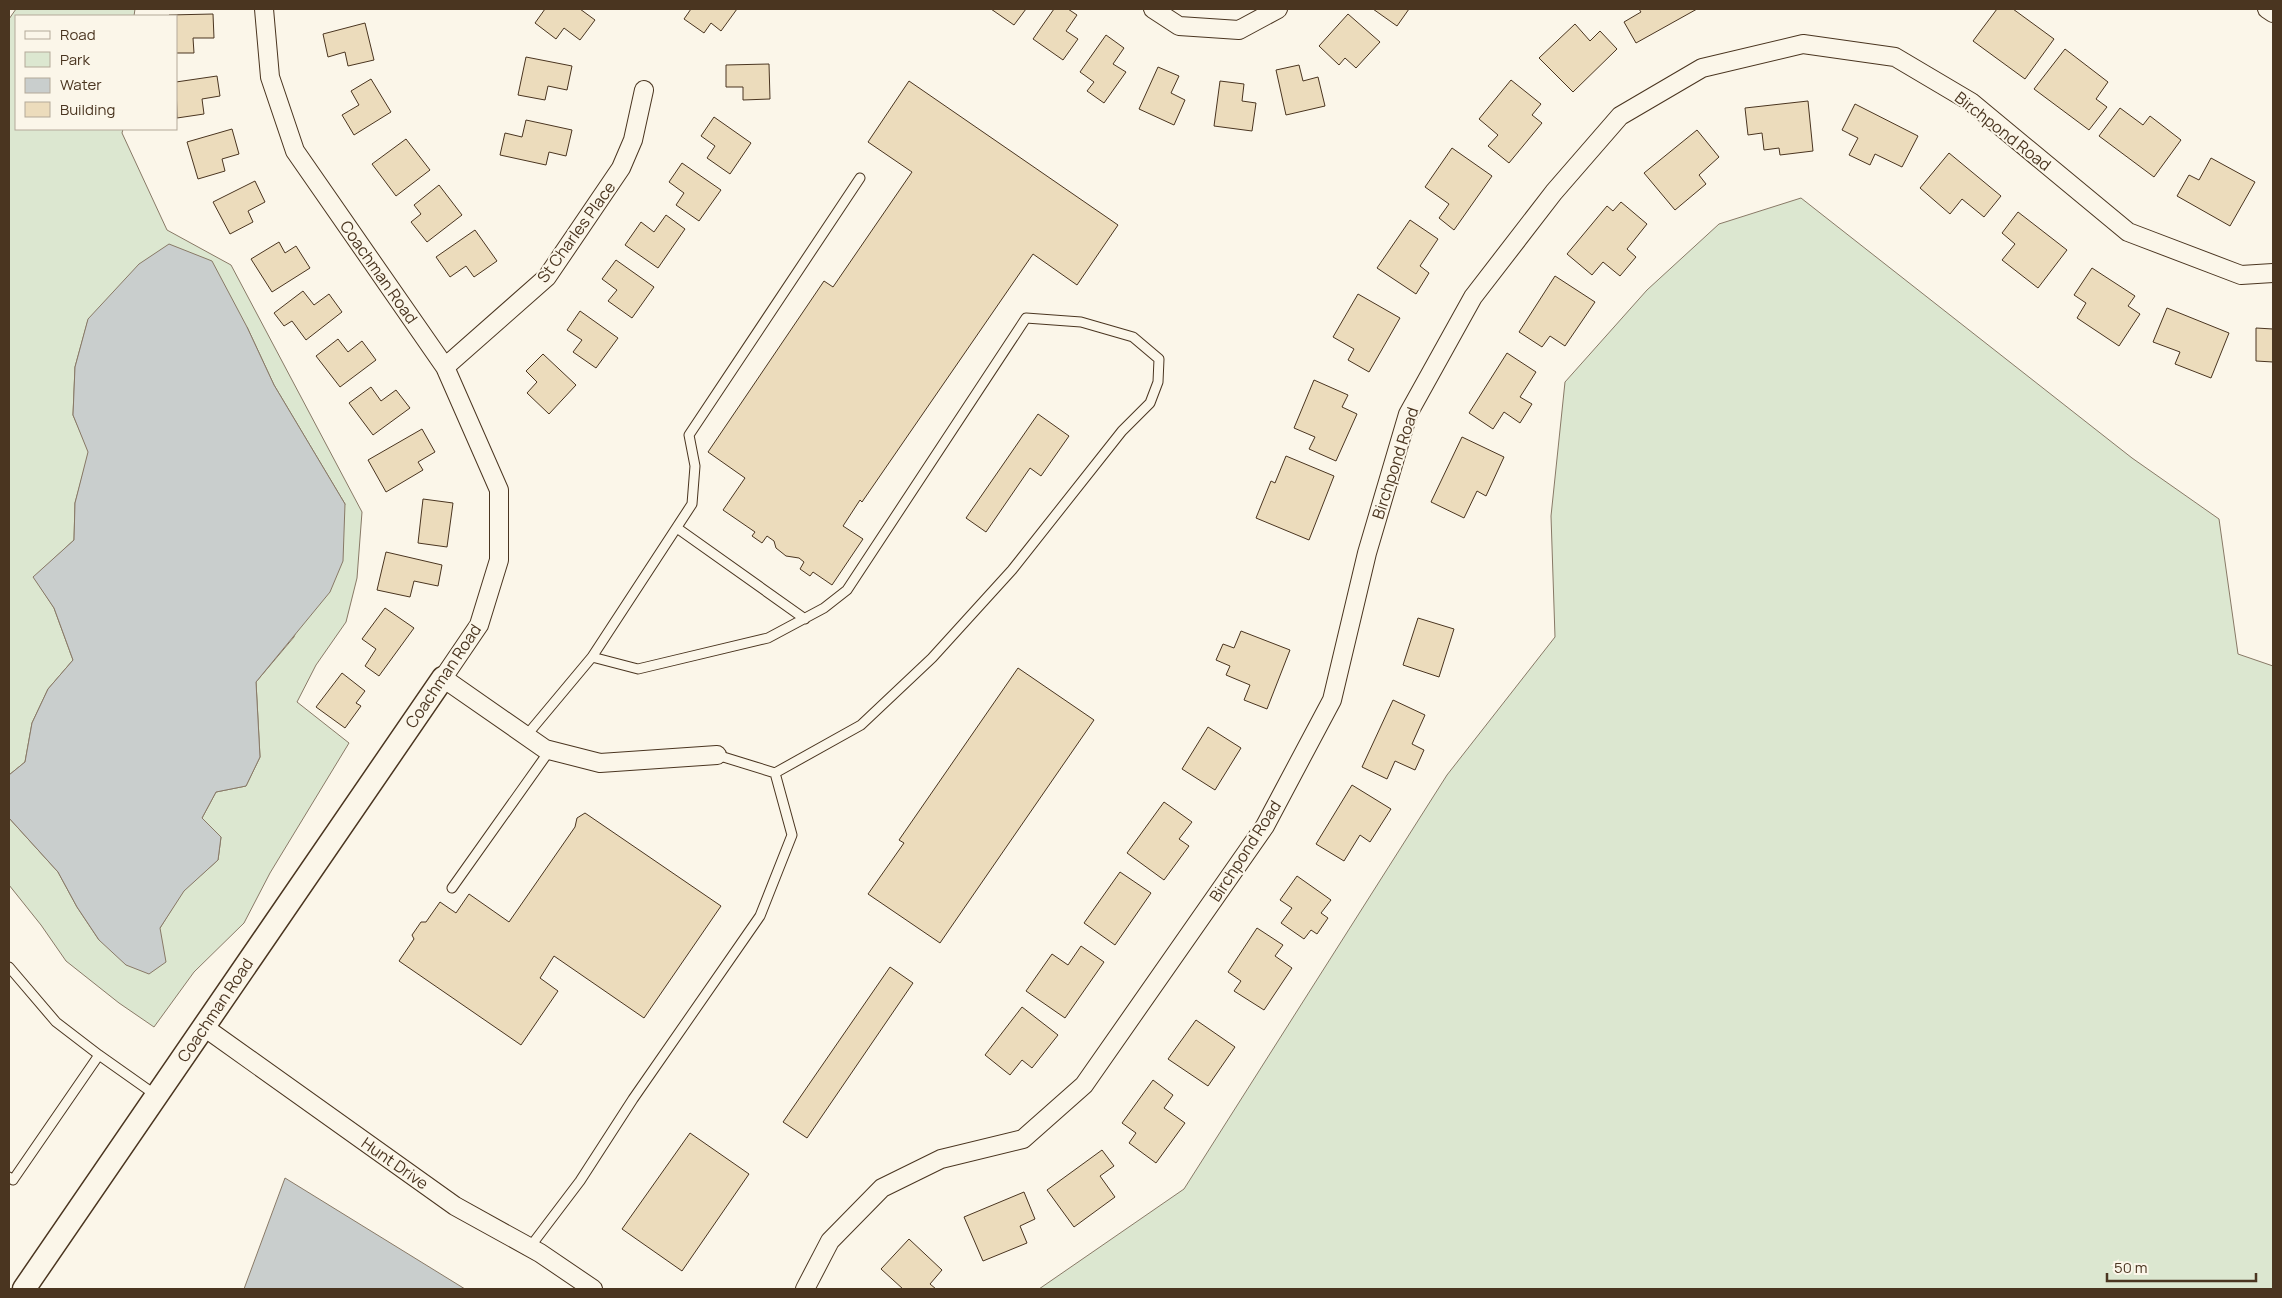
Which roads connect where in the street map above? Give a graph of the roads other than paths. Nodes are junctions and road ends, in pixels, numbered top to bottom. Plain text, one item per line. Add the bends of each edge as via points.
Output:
1 (264, 9) edge
2 (1153, 9) edge
3 (1278, 9) edge
4 (2268, 9) edge
5 (2273, 13) edge
6 (644, 90) dead end
7 (860, 178) dead end
8 (2273, 273) edge
9 (445, 367) junction
10 (677, 528) junction
11 (805, 618) junction
12 (592, 658) junction
13 (443, 678) junction
14 (526, 736) junction
15 (550, 750) junction
16 (717, 755) joint
17 (774, 773) junction
18 (452, 888) dead end
19 (9, 967) edge
20 (204, 1027) junction
21 (99, 1055) junction
22 (157, 1096) junction
23 (9, 1177) edge
24 (530, 1247) junction
25 (24, 1289) edge
26 (593, 1289) edge
27 (805, 1289) edge

1 - 9 street, Coachman Road via 270,77 295,151
2 - 3 street via 1179,26 1239,30
4 - 5 street
6 - 9 street, St Charles Place via 633,140 621,168 547,277
7 - 10 lane via 689,435 695,466 692,504
8 - 27 street, Birchpond Road via 2242,275 2128,232 1971,102 1895,57 1803,44 1702,68 1620,116 1554,192 1473,297 1408,414 1367,553 1332,700 1254,842 1084,1085 1023,1139 941,1159 882,1188 830,1241
9 - 13 street, Coachman Road via 499,490 498,560 479,625
10 - 11 lane
10 - 12 lane
11 - 12 lane via 768,638 638,669
11 - 17 lane via 847,590 1026,318 1081,322 1133,338 1159,359 1158,382 1150,404 1122,431 1012,570 932,658 861,725
12 - 14 lane
13 - 14 street
13 - 20 street, Coachman Road
14 - 15 street
15 - 16 street via 600,763
15 - 18 lane
16 - 17 lane
17 - 24 lane via 792,835 760,916 580,1181
19 - 21 lane via 56,1022
20 - 22 street, Coachman Road
20 - 24 street, Hunt Drive via 455,1206
21 - 22 lane
21 - 23 lane via 12,1180
22 - 25 street, Coachman Road
24 - 26 street, Hunt Drive

